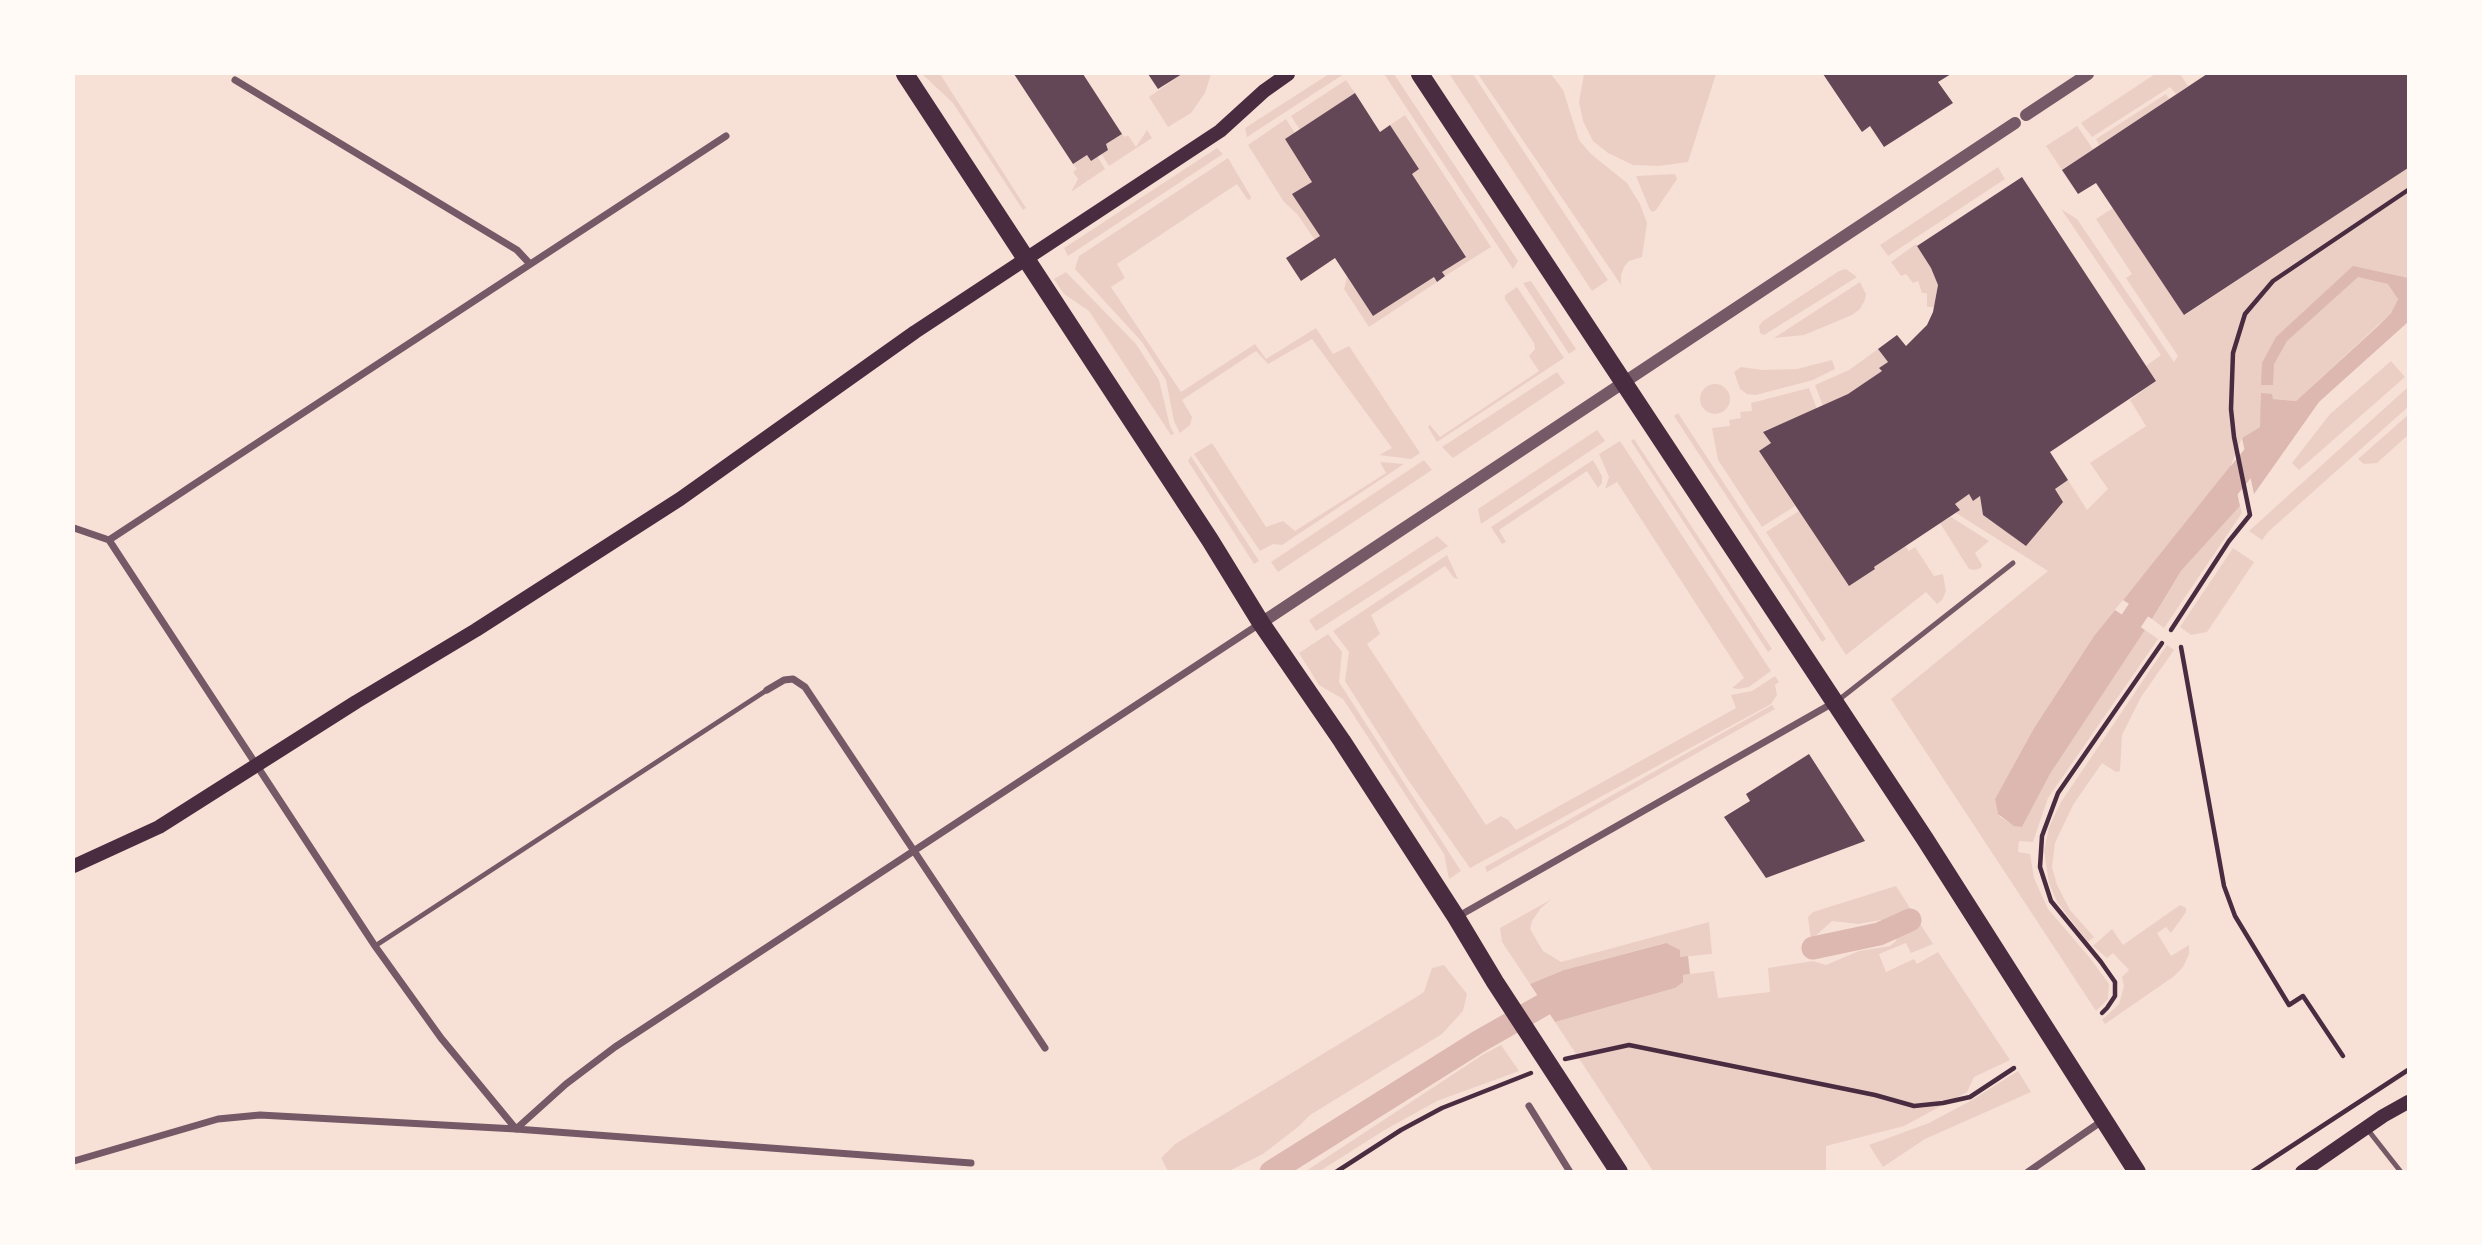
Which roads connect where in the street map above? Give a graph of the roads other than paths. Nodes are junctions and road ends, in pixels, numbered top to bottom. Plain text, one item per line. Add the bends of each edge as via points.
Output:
1 (905, 74) edge
2 (1288, 74) edge
3 (1420, 74) edge
4 (2088, 74) edge
5 (235, 80) dead end
6 (726, 136) dead end
7 (1025, 259) junction
8 (530, 264) junction
9 (1623, 383) junction
10 (74, 528) edge
11 (109, 540) junction
12 (2013, 563) dead end
13 (1261, 623) junction
14 (767, 690) joint
15 (1835, 702) junction
16 (258, 766) junction
17 (913, 852) junction
18 (74, 866) edge
19 (1456, 917) junction
20 (375, 946) junction
21 (1045, 1048) dead end
22 (2409, 1102) edge
23 (1529, 1106) dead end
24 (2103, 1120) junction
25 (2366, 1128) junction
26 (516, 1129) junction
27 (74, 1161) edge
28 (971, 1163) dead end
29 (1570, 1171) edge
30 (1619, 1171) edge
31 (2028, 1171) edge
32 (2137, 1171) edge
33 (2302, 1171) edge
34 (2401, 1171) edge

1 - 7 main road
2 - 7 main road via 1220,131
3 - 9 main road
4 - 9 street
5 - 8 street via 517,250
6 - 8 street
7 - 13 main road
7 - 16 main road via 680,499
8 - 11 street
9 - 13 street
9 - 15 main road
10 - 11 street
11 - 16 street
12 - 15 lane
13 - 17 street
13 - 19 main road
14 - 17 street via 793,679 805,687
14 - 20 lane
15 - 19 street
15 - 24 main road
16 - 18 main road via 159,827
16 - 20 street
17 - 21 street
17 - 26 street via 615,1046
19 - 30 main road
20 - 26 street via 441,1038
22 - 25 main road
23 - 29 street
24 - 31 street
24 - 32 main road
25 - 33 main road
25 - 34 lane
26 - 27 street via 239,1116
26 - 28 street

